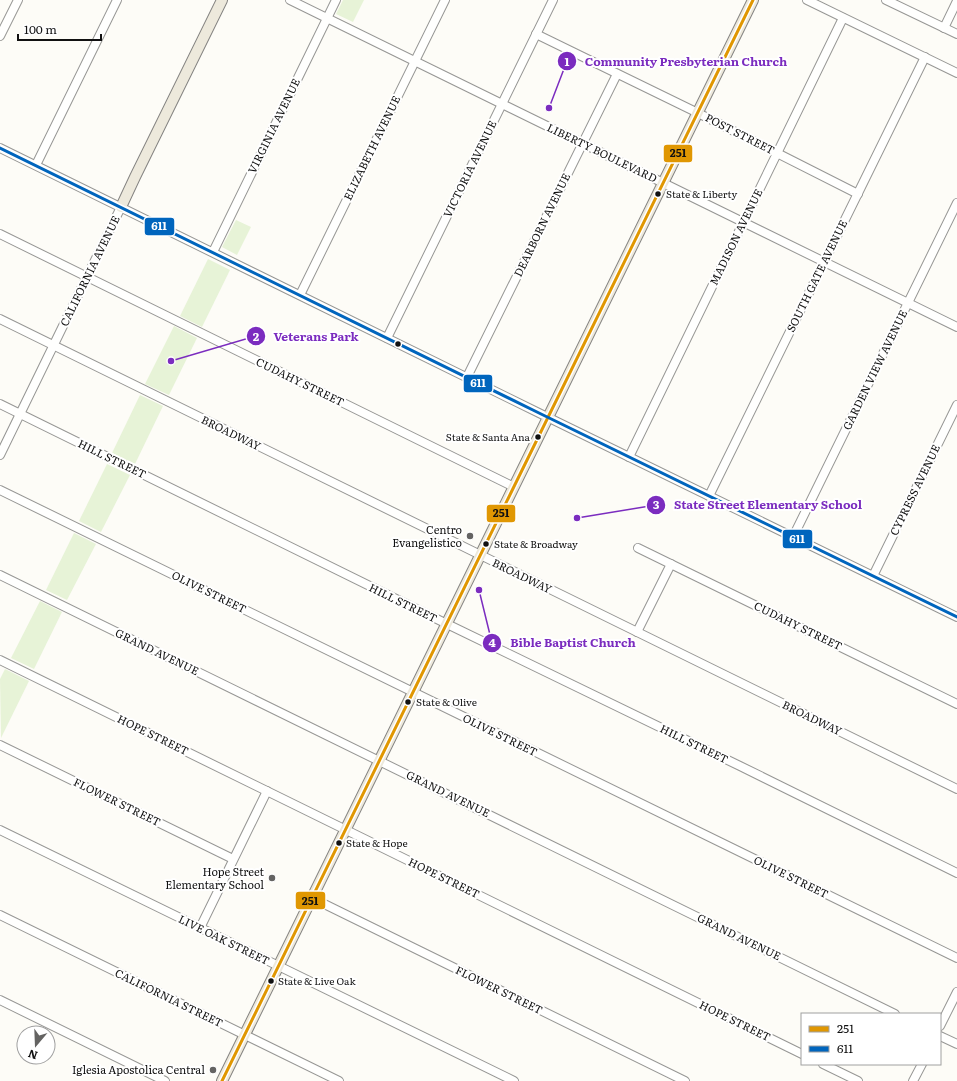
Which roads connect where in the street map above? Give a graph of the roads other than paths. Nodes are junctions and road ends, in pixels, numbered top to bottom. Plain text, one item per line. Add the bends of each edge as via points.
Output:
1 (18, 0) edge
2 (117, 0) edge
3 (222, 0) edge
4 (290, 0) edge
5 (336, 0) edge
6 (445, 0) edge
7 (552, 0) edge
8 (753, 0) edge
9 (807, 0) edge
10 (886, 0) edge
11 (957, 1) edge
12 (327, 18) junction
13 (843, 18) junction
14 (944, 28) junction
15 (536, 34) junction
16 (957, 34) edge
17 (0, 36) edge
18 (925, 57) junction
19 (415, 61) junction
20 (957, 73) edge
21 (617, 74) junction
22 (502, 104) junction
23 (698, 113) junction
24 (582, 144) junction
25 (0, 148) edge
26 (777, 153) junction
27 (36, 165) junction
28 (663, 183) junction
29 (858, 194) junction
30 (957, 203) edge
31 (121, 207) junction
32 (743, 222) junction
33 (0, 234) edge
34 (213, 252) junction
35 (824, 262) junction
36 (87, 277) junction
37 (300, 295) junction
38 (908, 303) junction
39 (0, 319) edge
40 (957, 327) edge
41 (387, 338) junction
42 (54, 346) junction
43 (467, 377) junction
44 (0, 404) edge
45 (957, 405) edge
46 (20, 414) junction
47 (548, 418) junction
48 (0, 455) edge
49 (629, 457) junction
50 (514, 487) junction
51 (0, 490) edge
52 (709, 496) junction
53 (794, 537) junction
54 (638, 548) dead end
55 (480, 555) junction
56 (671, 564) junction
57 (0, 575) edge
58 (873, 576) junction
59 (956, 614) edge
60 (447, 624) junction
61 (637, 632) junction
62 (0, 660) edge
63 (413, 692) junction
64 (957, 704) edge
65 (0, 745) edge
66 (380, 761) junction
67 (957, 789) edge
68 (267, 791) junction
69 (346, 829) junction
70 (0, 830) edge
71 (233, 860) junction
72 (957, 873) edge
73 (312, 898) junction
74 (0, 915) edge
75 (200, 928) junction
76 (957, 958) edge
77 (279, 967) junction
78 (957, 992) edge
79 (0, 1000) edge
80 (893, 1013) edge
81 (941, 1024) edge
82 (245, 1036) junction
83 (941, 1036) edge
84 (957, 1044) edge
85 (801, 1054) edge
86 (825, 1065) edge
87 (921, 1065) edge
88 (165, 1081) edge
89 (222, 1081) edge
90 (339, 1081) edge
91 (514, 1081) edge
92 (685, 1081) edge
93 (858, 1081) edge
94 (913, 1081) edge

1 - 17 street
2 - 27 street
3 - 31 main road, CALIFORNIA AVENUE
4 - 12 street, LIBERTY BOULEVARD
5 - 12 street, VIRGINIA AVENUE
6 - 19 street, ELIZABETH AVENUE
7 - 15 street, VICTORIA AVENUE
8 - 23 main road
9 - 13 street
10 - 14 street
11 - 14 street
12 - 19 street, LIBERTY BOULEVARD
12 - 34 street, VIRGINIA AVENUE
13 - 18 street
13 - 26 street, MADISON AVENUE
14 - 16 street
15 - 21 street, POST STREET
15 - 22 street, VICTORIA AVENUE
18 - 20 street
18 - 29 street, SOUTH GATE AVENUE
19 - 22 street, LIBERTY BOULEVARD
19 - 37 street, ELIZABETH AVENUE
21 - 23 street, POST STREET
21 - 24 street, DEARBORN AVENUE
22 - 24 street, LIBERTY BOULEVARD
22 - 41 street, VICTORIA AVENUE
23 - 26 street, POST STREET
23 - 28 main road
24 - 28 street, LIBERTY BOULEVARD
24 - 43 street, DEARBORN AVENUE
25 - 27 street
26 - 29 street, POST STREET
26 - 32 street, MADISON AVENUE
27 - 31 street
28 - 32 street, LIBERTY BOULEVARD
28 - 47 main road
29 - 35 street, SOUTH GATE AVENUE
30 - 38 street, GARDEN VIEW AVENUE
31 - 34 street
31 - 36 street, CALIFORNIA AVENUE
32 - 35 street, LIBERTY BOULEVARD
32 - 49 street, MADISON AVENUE
33 - 36 street, CUDAHY STREET
34 - 37 street
35 - 38 street, LIBERTY BOULEVARD
35 - 52 street, SOUTH GATE AVENUE
36 - 42 street, CALIFORNIA AVENUE
36 - 50 street, CUDAHY STREET
37 - 41 street
38 - 40 street, LIBERTY BOULEVARD
38 - 53 street, GARDEN VIEW AVENUE
39 - 42 street, BROADWAY
41 - 43 street
42 - 46 street, CALIFORNIA AVENUE
42 - 55 street, BROADWAY
43 - 47 street
44 - 46 street, HILL STREET
45 - 58 street, CYPRESS AVENUE
46 - 48 street, CALIFORNIA AVENUE
46 - 60 street, HILL STREET
47 - 49 street
47 - 50 main road
49 - 52 street
50 - 55 main road
51 - 63 street, OLIVE STREET
52 - 53 street
53 - 58 street
54 - 56 street, CUDAHY STREET
55 - 60 main road
55 - 61 street, BROADWAY
56 - 61 street
56 - 64 street, CUDAHY STREET
57 - 66 street, GRAND AVENUE
58 - 59 street
60 - 63 main road
60 - 72 street, HILL STREET
61 - 67 street, BROADWAY
62 - 68 street, HOPE STREET
63 - 66 main road
63 - 76 street, OLIVE STREET
65 - 71 street, FLOWER STREET
66 - 69 main road
66 - 80 street, GRAND AVENUE
68 - 69 street, HOPE STREET
68 - 71 street
69 - 73 main road
69 - 85 street, HOPE STREET
70 - 75 street, LIVE OAK STREET
71 - 75 street
73 - 77 main road
73 - 92 street, FLOWER STREET
74 - 82 street, CALIFORNIA STREET
75 - 77 street, LIVE OAK STREET
77 - 82 main road
77 - 91 street, LIVE OAK STREET
78 - 81 street
79 - 88 street
82 - 89 main road
82 - 90 street, CALIFORNIA STREET
83 - 84 street
86 - 93 street
87 - 94 street

